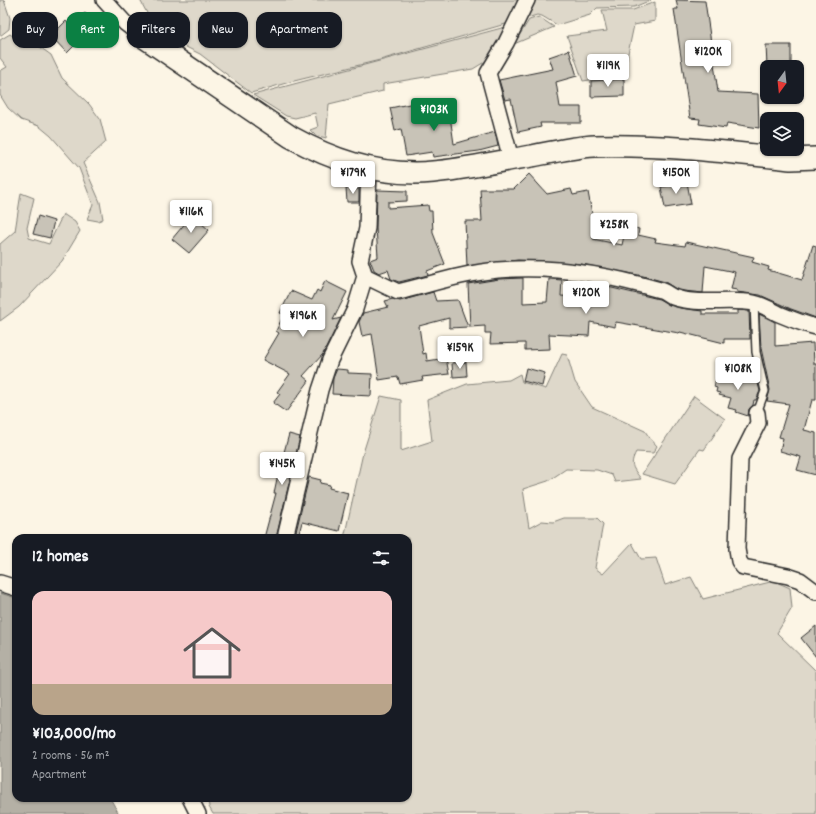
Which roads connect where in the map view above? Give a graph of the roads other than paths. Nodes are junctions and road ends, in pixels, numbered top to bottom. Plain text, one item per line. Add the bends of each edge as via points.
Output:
1 (104, 0) edge
2 (527, 0) edge
3 (127, 25) edge
4 (160, 48) edge
5 (816, 158) edge
6 (511, 159) junction
7 (369, 168) junction
8 (365, 276) junction
9 (754, 303) junction
10 (816, 327) edge
11 (757, 413) joint
12 (286, 534) edge
13 (0, 583) edge
14 (12, 587) edge
15 (816, 592) edge
16 (192, 802) edge
17 (198, 814) edge

1 - 3 street
2 - 6 street via 506,44 488,73
4 - 7 street via 291,137 330,157
5 - 6 street via 791,159 642,147 593,146
6 - 7 street via 433,172 405,173
7 - 8 street via 367,228 360,261
8 - 9 street via 398,292 469,274 499,270 582,273 661,290 672,297
8 - 12 street via 356,309 330,360 320,390
9 - 10 street
9 - 11 lane via 756,352 765,391
11 - 15 street via 758,423 740,459 737,549 739,561 744,567 800,580
13 - 14 street
16 - 17 street

